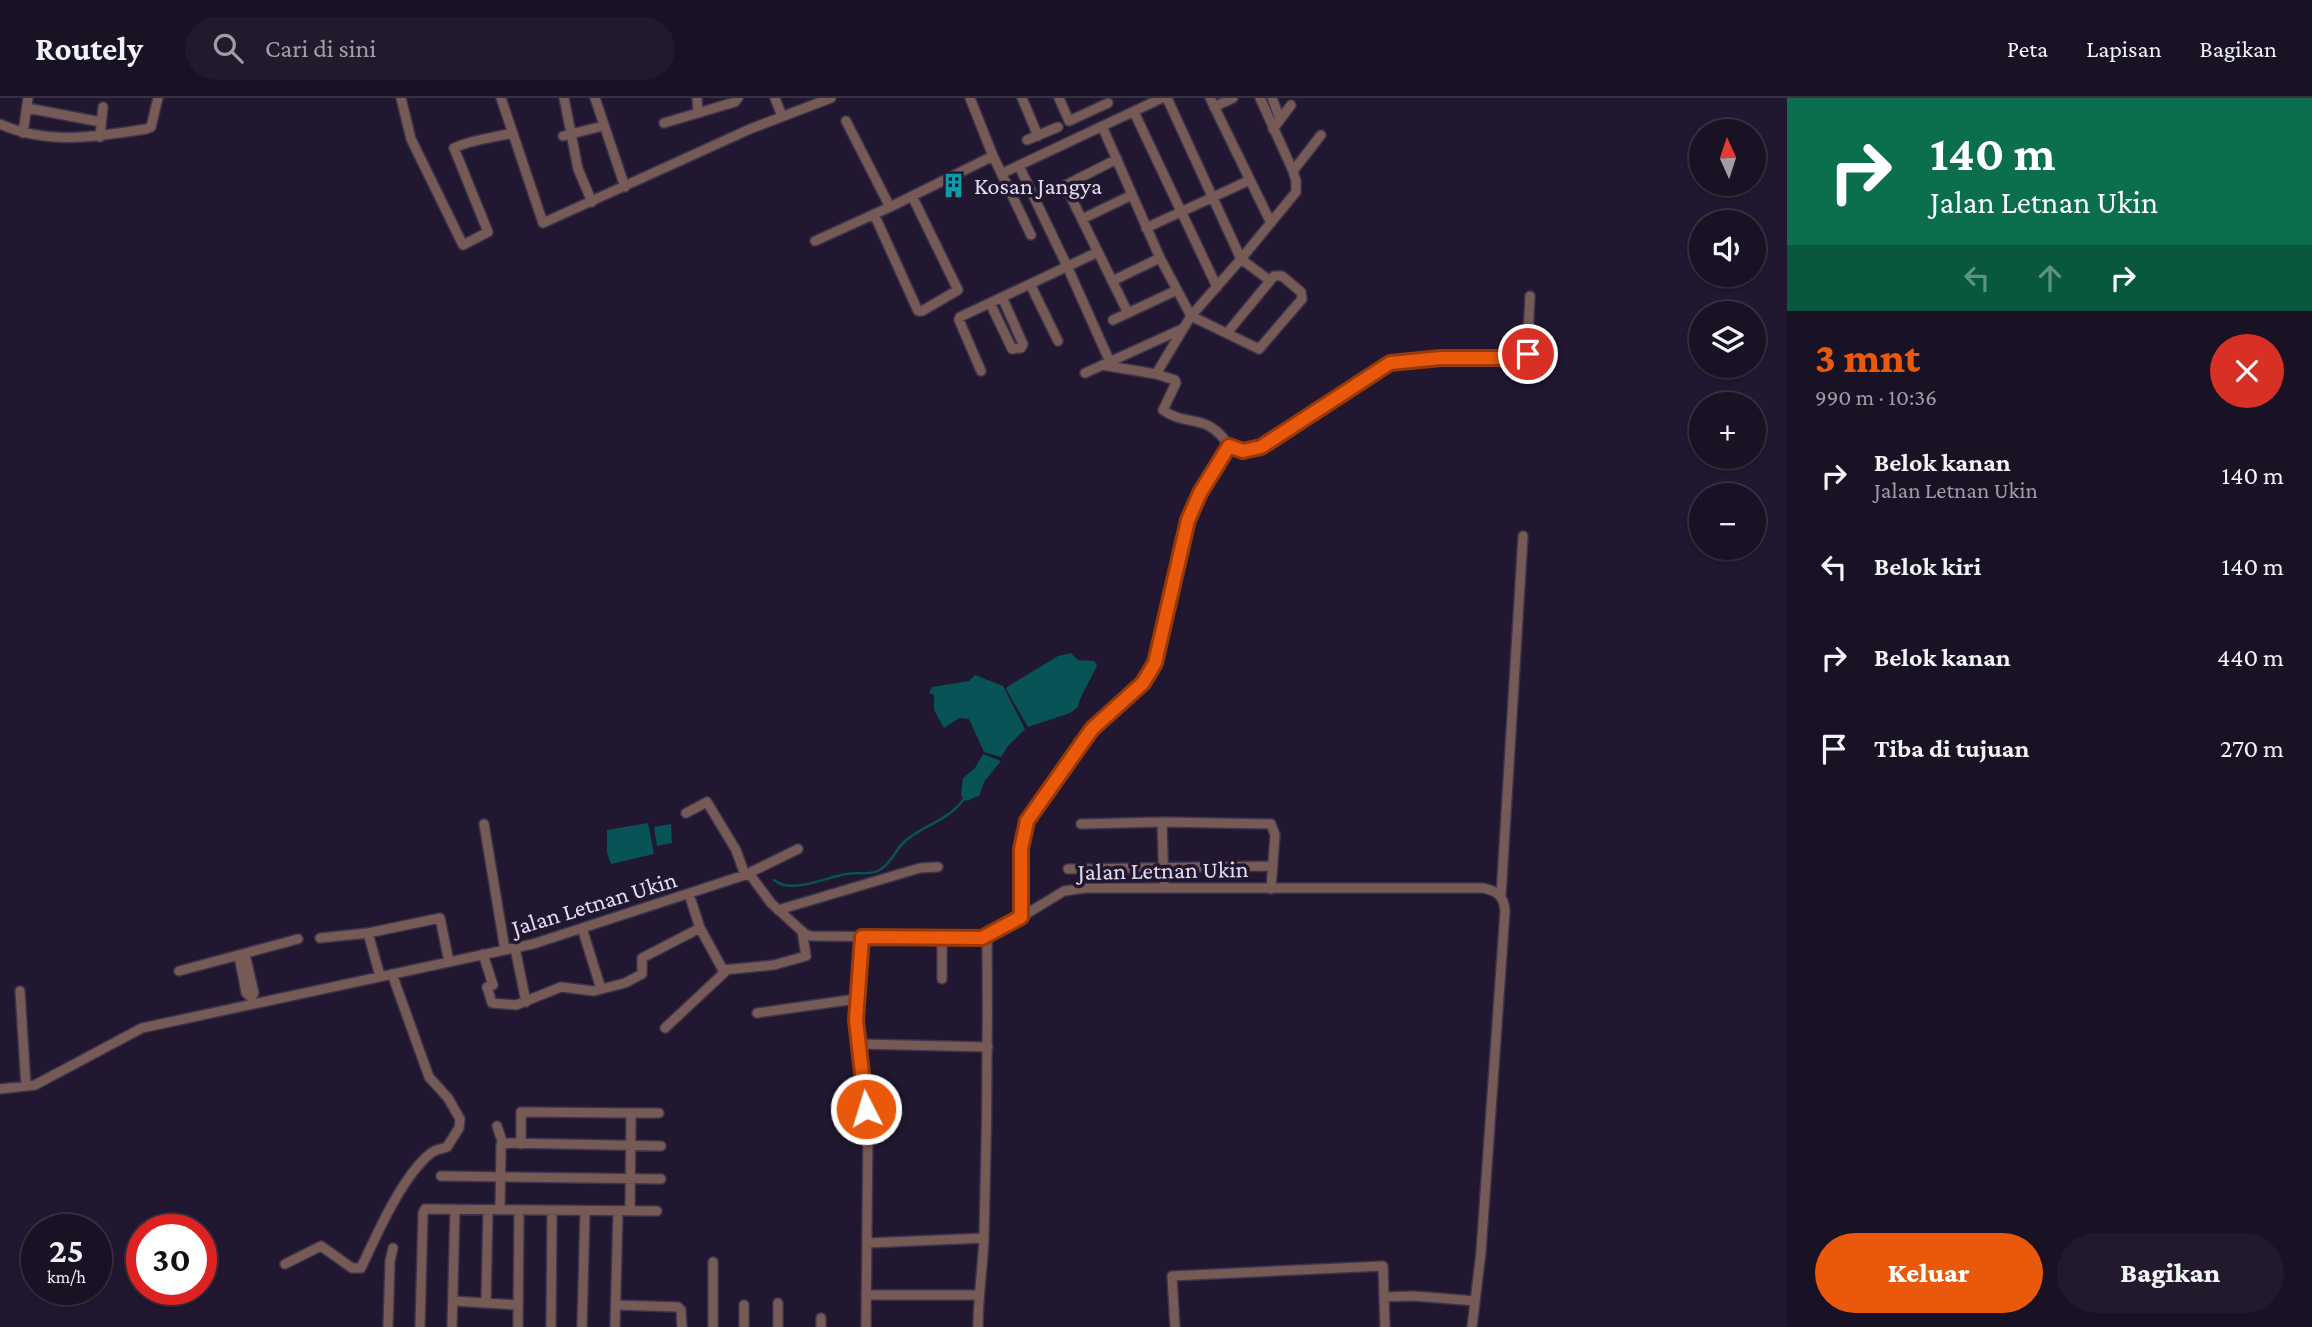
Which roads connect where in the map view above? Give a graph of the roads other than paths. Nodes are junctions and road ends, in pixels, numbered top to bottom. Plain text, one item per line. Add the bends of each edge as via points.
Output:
1 (158, 98) edge
2 (401, 98) edge
3 (501, 98) edge
4 (564, 98) edge
5 (595, 98) edge
6 (696, 98) edge
7 (738, 98) edge
8 (775, 98) edge
9 (831, 98) edge
10 (970, 98) edge
11 (1023, 98) edge
12 (1059, 98) edge
13 (1165, 98) edge
14 (1233, 98) edge
15 (1259, 98) edge
16 (1272, 98) edge
17 (27, 103) edge
18 (1108, 103) dead end
19 (1212, 103) edge
20 (1292, 105) dead end
21 (103, 107) dead end
22 (1133, 111) junction
23 (698, 113) junction
24 (782, 116) junction
25 (1280, 119) junction
26 (846, 121) dead end
27 (101, 122) junction
28 (664, 123) dead end
29 (0, 124) edge
30 (603, 126) junction
31 (1102, 126) junction
32 (1058, 127) dead end
33 (1273, 129) junction
34 (23, 133) junction
35 (513, 133) junction
36 (567, 135) junction
37 (1321, 135) dead end
38 (1038, 136) junction
39 (100, 137) junction
40 (1027, 140) dead end
41 (993, 156) junction
42 (1117, 159) junction
43 (1018, 166) junction
44 (1293, 171) junction
45 (1004, 172) dead end
46 (1250, 180) junction
47 (1065, 185) junction
48 (625, 187) junction
49 (1054, 191) dead end
50 (1132, 195) junction
51 (912, 196) junction
52 (1213, 198) junction
53 (592, 202) junction
54 (890, 207) junction
55 (1181, 212) junction
56 (874, 214) junction
57 (1082, 219) junction
58 (1271, 223) junction
59 (1146, 228) junction
60 (1031, 235) dead end
61 (815, 241) dead end
62 (1098, 252) junction
63 (1160, 258) junction
64 (1241, 259) junction
65 (1067, 266) junction
66 (1269, 280) junction
67 (1112, 281) junction
68 (1030, 284) junction
69 (1217, 288) junction
70 (1177, 290) junction
71 (1530, 296) dead end
72 (1002, 298) junction
73 (990, 303) junction
74 (1128, 313) junction
75 (1191, 316) junction
76 (1113, 320) dead end
77 (1183, 328) junction
78 (1227, 334) junction
79 (1058, 341) dead end
80 (1106, 364) junction
81 (981, 370) dead end
82 (1085, 373) dead end
83 (1156, 374) junction
84 (1229, 446) junction
85 (1523, 536) dead end
86 (686, 813) dead end
87 (1162, 822) junction
88 (484, 824) dead end
89 (1081, 824) dead end
90 (798, 849) dead end
91 (1273, 866) junction
92 (938, 867) dead end
93 (1163, 868) junction
94 (1068, 869) dead end
95 (745, 875) junction
96 (1164, 887) junction
97 (1271, 889) junction
98 (689, 894) junction
99 (1501, 896) junction
100 (778, 910) junction
101 (1021, 917) junction
102 (582, 928) junction
103 (700, 928) junction
104 (802, 931) junction
105 (368, 933) junction
106 (987, 936) junction
107 (862, 937) junction
108 (320, 938) dead end
109 (942, 938) junction
110 (298, 939) dead end
111 (510, 949) junction
112 (483, 954) junction
113 (242, 955) junction
114 (449, 962) junction
115 (178, 971) dead end
116 (726, 971) junction
117 (392, 974) junction
118 (380, 976) junction
119 (942, 979) dead end
120 (601, 989) junction
121 (20, 991) dead end
122 (856, 999) junction
123 (252, 1000) junction
124 (526, 1002) junction
125 (757, 1013) dead end
126 (665, 1028) dead end
127 (860, 1044) junction
128 (988, 1047) junction
129 (26, 1086) junction
130 (0, 1089) edge
131 (631, 1113) junction
132 (659, 1113) dead end
133 (497, 1126) dead end
134 (521, 1144) junction
135 (501, 1145) junction
136 (631, 1146) junction
137 (661, 1146) dead end
138 (441, 1176) dead end
139 (500, 1177) junction
140 (630, 1179) junction
141 (661, 1179) dead end
142 (455, 1209) junction
143 (500, 1209) junction
144 (488, 1210) junction
145 (519, 1210) junction
146 (552, 1210) junction
147 (584, 1211) junction
148 (618, 1211) junction
149 (630, 1211) junction
150 (657, 1211) dead end
151 (984, 1238) junction
152 (867, 1242) junction
153 (393, 1248) dead end
154 (713, 1262) dead end
155 (285, 1264) dead end
156 (866, 1295) junction
157 (978, 1295) junction
158 (1384, 1297) junction
159 (454, 1301) junction
160 (1475, 1301) junction
161 (486, 1303) junction
162 (778, 1303) dead end
163 (517, 1305) junction
164 (616, 1305) junction
165 (744, 1305) dead end
166 (388, 1327) edge
167 (420, 1327) edge
168 (452, 1327) edge
169 (518, 1327) edge
170 (551, 1327) edge
171 (582, 1327) edge
172 (615, 1327) edge
173 (682, 1327) edge
174 (713, 1327) edge
175 (744, 1327) edge
176 (778, 1327) edge
177 (866, 1327) edge
178 (978, 1327) edge
179 (1175, 1327) edge
180 (1385, 1327) edge
181 (1472, 1327) edge

1 - 39 street via 149,128
2 - 35 street via 411,139 463,245 488,232 454,148
3 - 35 street
4 - 36 street
5 - 30 street
6 - 23 street
7 - 23 street
8 - 24 street
9 - 24 street
10 - 41 street
11 - 38 street
12 - 18 street via 1069,121
13 - 22 street
13 - 52 street
14 - 19 street
15 - 33 street
16 - 25 street
17 - 27 street
17 - 34 street
19 - 46 street
20 - 25 street
21 - 27 street
22 - 31 street
22 - 55 street
23 - 28 street
24 - 48 street
25 - 33 street
26 - 54 street
27 - 39 street
29 - 34 street
30 - 36 street
30 - 48 street
31 - 42 street
31 - 43 street
32 - 38 street
33 - 44 street
34 - 39 street
35 - 53 street via 542,223
36 - 53 street
37 - 44 street
38 - 40 street
41 - 51 street
41 - 60 street
42 - 47 street
42 - 50 street
43 - 45 street
43 - 65 street
44 - 58 street via 1296,192
46 - 52 street
46 - 58 street
47 - 49 street
47 - 57 street
48 - 53 street
50 - 57 street
50 - 59 street
51 - 54 street
51 - 56 street via 958,290 922,312
52 - 55 street
52 - 64 street
54 - 56 street
55 - 59 street
55 - 69 street
56 - 61 street
57 - 62 street
58 - 64 street
59 - 63 street
62 - 65 street
62 - 67 street
63 - 67 street
63 - 70 street
64 - 66 street
64 - 69 street
65 - 68 street
65 - 80 street
66 - 78 street
66 - 78 street via 1283,276 1301,292 1302,299 1261,348
67 - 74 street
68 - 72 street
68 - 79 street
69 - 75 street
70 - 74 street
70 - 75 street
71 - 84 street via 1527,357 1392,362 1261,447 1243,451
72 - 73 street
72 - 73 street via 1021,348 1012,349
73 - 81 street via 959,318
74 - 76 street
75 - 77 street
75 - 78 street
77 - 80 street
77 - 83 street
80 - 82 street
80 - 83 street
83 - 84 street via 1177,382 1163,410 1203,422
84 - 101 street via 1188,520 1148,677 1092,729 1027,821 1021,849
85 - 99 street
86 - 95 street via 707,802 736,850
87 - 89 street
87 - 91 street via 1270,824 1275,835
87 - 93 street
88 - 111 street
90 - 95 street, Jalan Letnan Ukin
91 - 93 street
91 - 97 street
92 - 100 street
93 - 94 street
93 - 96 street
95 - 98 street, Jalan Letnan Ukin
95 - 100 street via 751,876
96 - 97 street, Jalan Letnan Ukin
96 - 101 street, Jalan Letnan Ukin via 1068,890
97 - 99 street, Jalan Letnan Ukin via 1483,888
98 - 102 street, Jalan Letnan Ukin
98 - 103 street
99 - 160 street via 1504,924
100 - 104 street
101 - 106 street, Jalan Letnan Ukin
102 - 111 street, Jalan Letnan Ukin
102 - 120 street
103 - 116 street
103 - 120 street via 642,958 644,971 632,980
104 - 107 street, Jalan Letnan Ukin via 811,936
104 - 116 street via 806,956
105 - 108 street
105 - 114 street via 440,918
105 - 118 street
106 - 109 street, Jalan Letnan Ukin
106 - 128 street
107 - 109 street, Jalan Letnan Ukin
107 - 122 street
109 - 119 street
110 - 113 street
111 - 112 street, Jalan Letnan Ukin
111 - 124 street
112 - 114 street, Jalan Letnan Ukin
112 - 124 street via 493,985 487,987 492,1003
113 - 115 street
113 - 123 street via 246,993
114 - 117 street, Jalan Letnan Ukin
116 - 126 street
117 - 118 street, Jalan Letnan Ukin
117 - 155 street via 429,1077 455,1108 459,1128 447,1147 433,1152 409,1181 361,1268 352,1268 321,1246
118 - 123 street, Jalan Letnan Ukin
120 - 124 street via 561,988
121 - 129 street
122 - 125 street
122 - 127 street
123 - 129 street, Jalan Letnan Ukin via 142,1028 40,1083
127 - 128 street
127 - 152 street via 868,1130
128 - 151 street
129 - 130 street, Jalan Letnan Ukin
131 - 132 street
131 - 134 street via 521,1112
131 - 136 street
133 - 135 street
134 - 135 street
134 - 136 street
135 - 139 street
136 - 137 street
136 - 140 street
138 - 139 street
139 - 140 street
139 - 143 street
140 - 141 street
140 - 149 street
142 - 144 street
142 - 159 street
142 - 167 street via 428,1208 423,1213
143 - 144 street
143 - 145 street
144 - 161 street
145 - 146 street
145 - 163 street
146 - 147 street
146 - 170 street
147 - 148 street
147 - 171 street
148 - 149 street
148 - 164 street
149 - 150 street
151 - 152 street
151 - 157 street
152 - 156 street
153 - 166 street
154 - 174 street
156 - 157 street
156 - 177 street
157 - 178 street
158 - 160 street
158 - 179 street via 1383,1266 1172,1276
158 - 180 street
159 - 161 street
159 - 168 street
160 - 181 street
161 - 163 street
162 - 176 street
163 - 169 street
164 - 172 street
164 - 173 street via 678,1307
165 - 175 street

